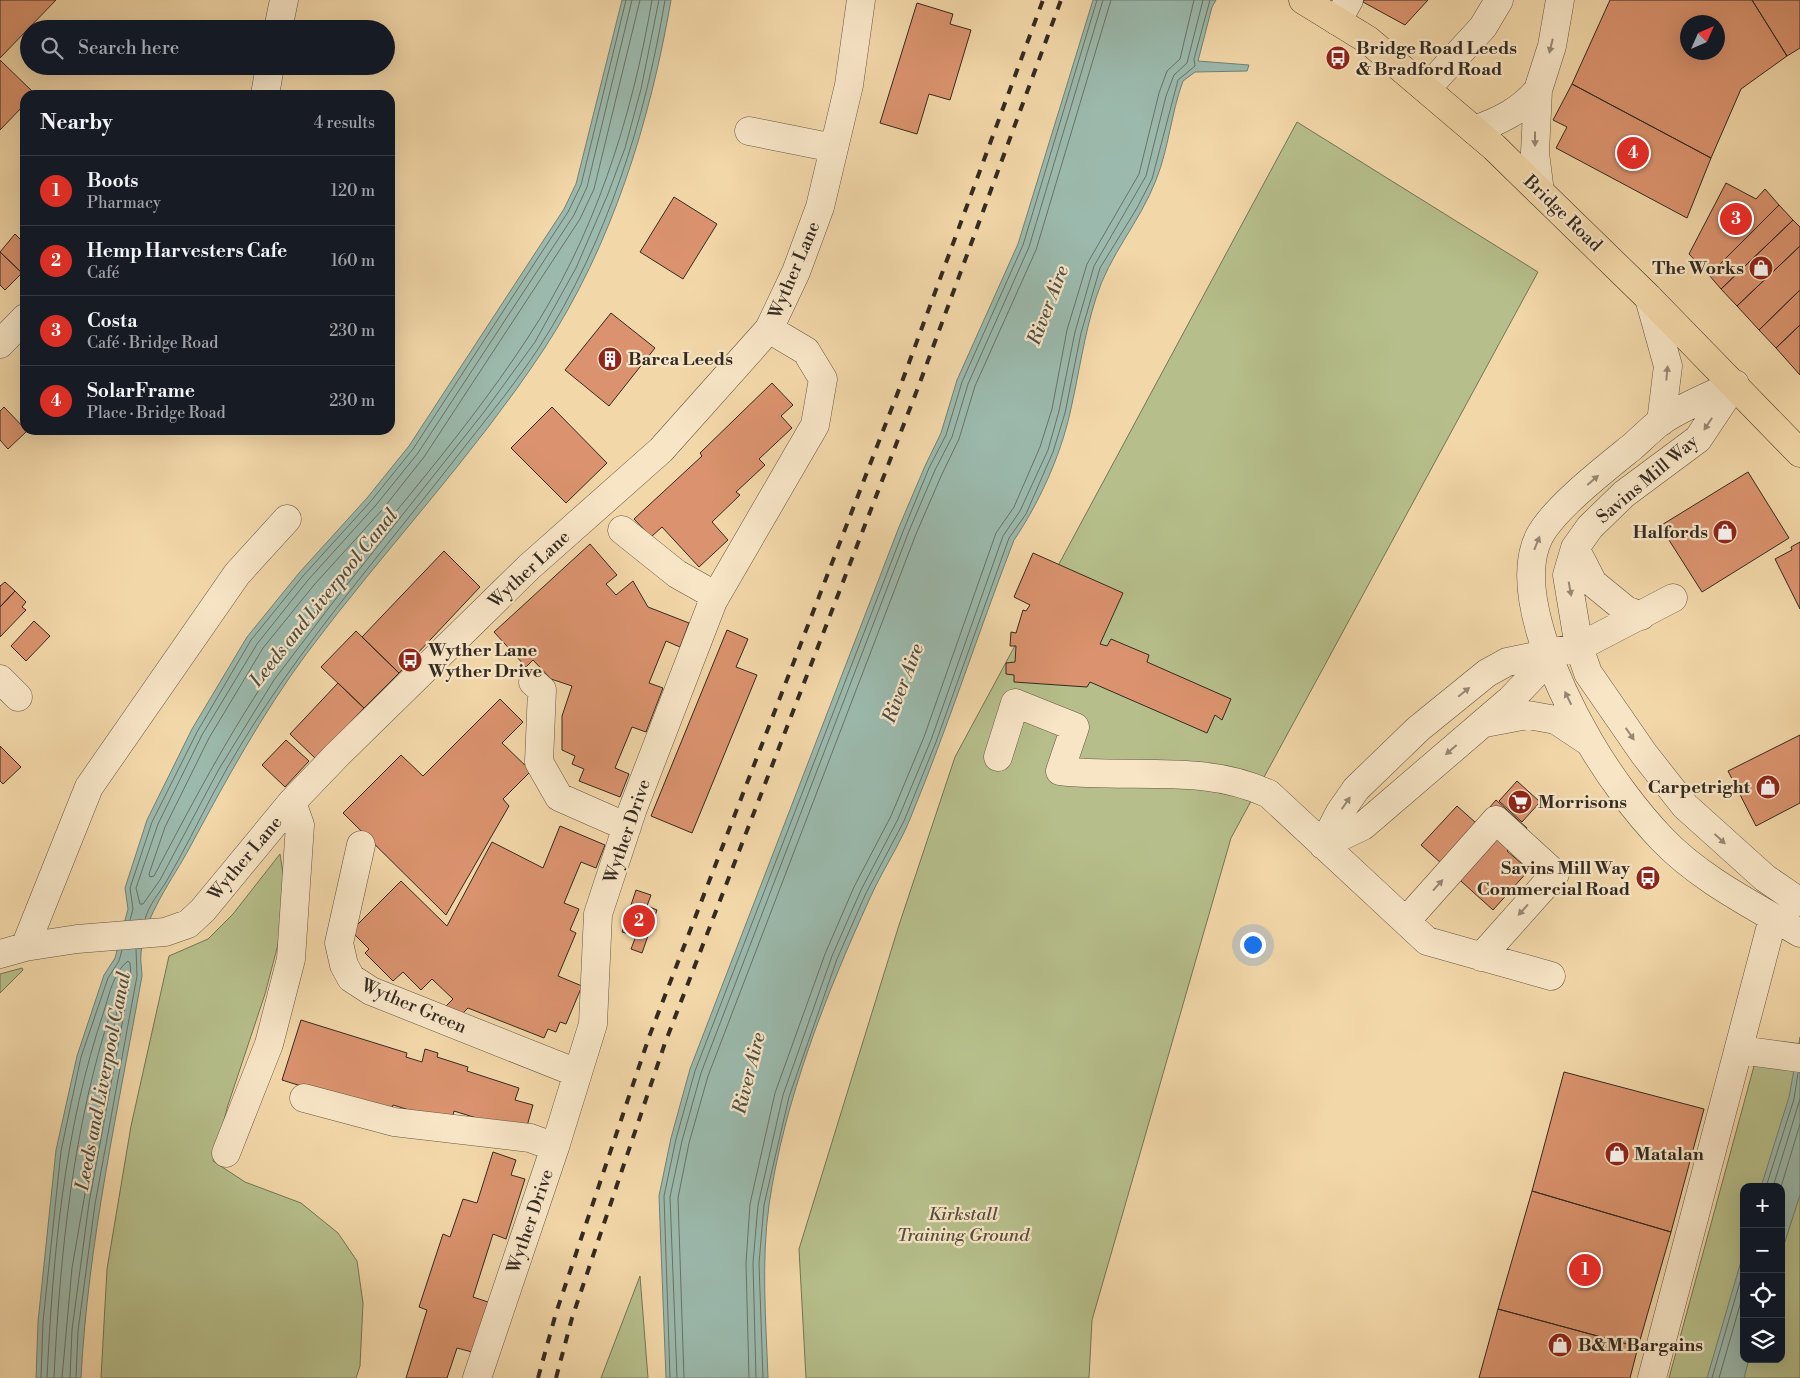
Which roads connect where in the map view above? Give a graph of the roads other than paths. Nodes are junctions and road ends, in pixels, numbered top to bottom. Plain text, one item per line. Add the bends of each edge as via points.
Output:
1 (284, 0) edge
2 (861, 0) edge
3 (1303, 0) edge
4 (1499, 0) edge
5 (1560, 0) edge
6 (1343, 11) edge
7 (280, 20) edge
8 (268, 75) edge
9 (1427, 88) junction
10 (266, 90) edge
11 (1538, 90) junction
12 (1474, 130) junction
13 (749, 131) dead end
14 (834, 148) junction
15 (1540, 192) junction
16 (1649, 298) junction
17 (20, 323) edge
18 (769, 329) junction
19 (0, 344) edge
20 (1735, 384) junction
21 (1661, 422) junction
22 (1800, 453) edge
23 (287, 520) dead end
24 (622, 530) dead end
25 (1575, 548) junction
26 (716, 596) junction
27 (1673, 598) dead end
28 (1641, 616) junction
29 (1580, 647) junction
30 (1546, 654) junction
31 (533, 682) dead end
32 (1483, 723) junction
33 (1589, 742) junction
34 (998, 756) dead end
35 (292, 802) junction
36 (626, 827) junction
37 (361, 845) dead end
38 (1323, 845) junction
39 (1800, 902) edge
40 (1773, 918) junction
41 (1406, 921) junction
42 (1800, 933) edge
43 (12, 950) edge
44 (1481, 956) junction
45 (1551, 976) dead end
46 (1740, 1050) junction
47 (1789, 1056) edge
48 (577, 1073) junction
49 (304, 1098) dead end
50 (555, 1147) junction
51 (226, 1153) dead end
52 (477, 1378) edge
53 (1652, 1378) edge

1 - 7 street
2 - 14 street, Wyther Lane via 849,85
3 - 6 main road, Bridge Road
4 - 9 street via 1483,27
5 -> 11 street via 1552,46
6 - 9 main road, Bridge Road via 1368,40
8 - 10 street
9 - 12 main road, Bridge Road
11 - 12 street via 1513,113
11 -> 15 street via 1535,153
12 - 15 main road, Bridge Road
13 - 14 street
14 - 18 street, Wyther Lane via 820,207 796,272
15 - 16 main road, Bridge Road
16 - 20 main road, Bridge Road
21 -> 16 street, Savins Mill Way via 1668,366
17 - 19 street
18 - 26 street, Wyther Drive via 806,351 823,380 815,425
18 - 35 street, Wyther Lane via 661,450 529,567
20 - 21 street, Savins Mill Way
20 - 22 main road, Bridge Road
20 -> 25 street, Savins Mill Way via 1698,439 1624,494 1590,527
30 -> 21 street, Savins Mill Way via 1531,588 1531,559 1540,536 1591,482
23 - 43 street via 237,574 89,787
24 - 26 street via 677,574
25 - 28 street via 1593,583 1626,610
25 -> 29 street, Savins Mill Way via 1567,575
26 - 36 street, Wyther Drive
27 - 28 street
28 - 29 street
29 - 30 street
29 -> 39 street, Savins Mill Way via 1588,673 1684,806 1766,878
30 - 32 street via 1534,675
33 -> 30 street, Savins Mill Way
38 -> 30 street via 1356,789 1418,728 1506,662
31 - 36 street via 542,690 539,762 559,797
32 - 33 street via 1528,715 1556,720
32 -> 38 street via 1363,826
33 - 40 street, Savins Mill Way via 1662,839 1702,874
34 - 38 street via 1015,703 1075,727 1060,770 1091,774 1190,773 1257,788 1269,794
35 - 43 street, Wyther Lane via 188,924 165,932 77,939
35 - 51 street via 300,825 291,959 269,1044
36 - 48 street, Wyther Drive via 598,914 593,1024
37 - 48 street, Wyther Green via 339,943 351,978 371,991
38 - 41 street
40 - 42 street, Savins Mill Way
40 - 46 street
41 - 44 street via 1426,941
41 -> 44 street via 1496,820 1555,874
44 - 45 street
46 - 47 street
46 - 53 street
48 - 50 street, Wyther Drive
49 - 50 street via 394,1122 530,1138
50 - 52 street, Wyther Drive

